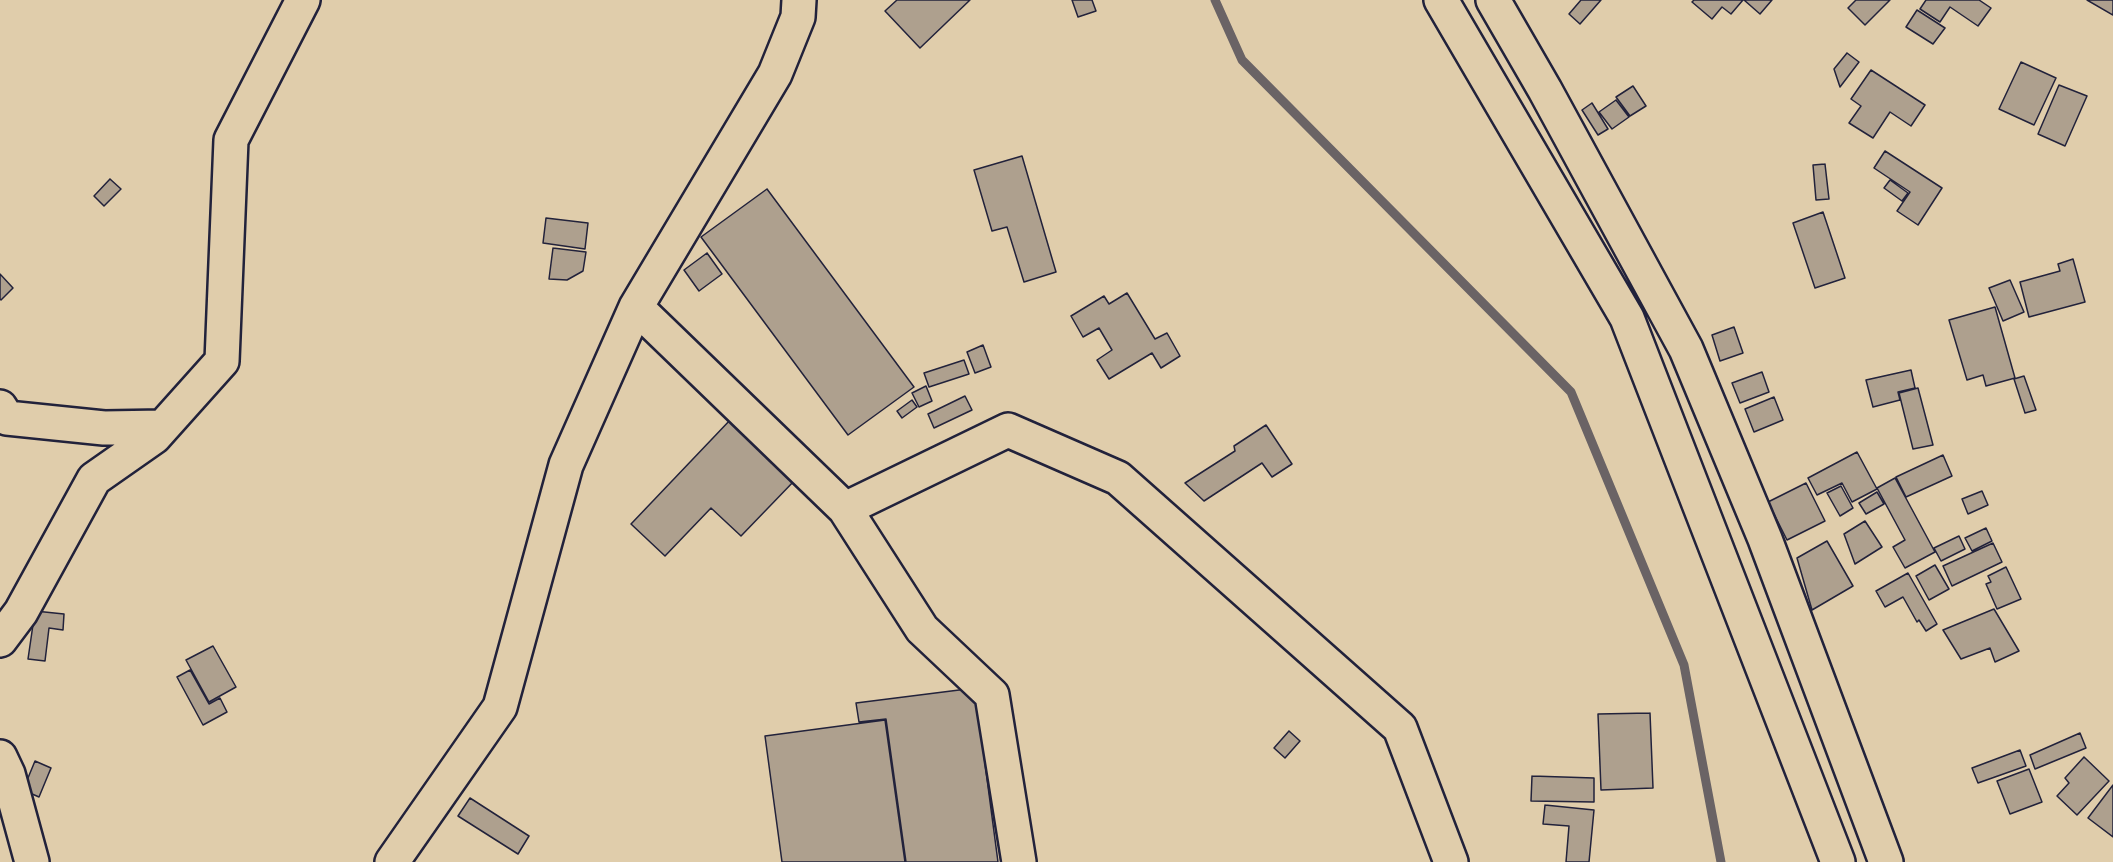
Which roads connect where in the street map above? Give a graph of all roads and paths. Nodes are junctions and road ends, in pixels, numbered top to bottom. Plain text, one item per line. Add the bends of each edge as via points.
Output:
1 (303, 0) edge
2 (799, 0) edge
3 (1441, 0) edge
4 (1493, 0) edge
5 (636, 307) junction
6 (0, 407) edge
7 (163, 428) junction
8 (844, 509) junction
9 (0, 640) edge
10 (0, 757) edge
11 (32, 862) edge
12 (392, 862) edge
13 (1019, 862) edge
14 (1451, 862) edge
15 (1838, 862) edge
16 (1886, 862) edge

1 - 7 street via 231,140 222,361
2 - 5 street via 798,17 776,74
3 - 15 street via 1627,318
4 - 16 street via 1686,349 1766,539
5 - 8 street
5 - 12 street via 566,465 500,707
6 - 7 street via 7,418 104,428
7 - 9 street via 94,479 21,612
8 - 13 street via 922,629 992,695
8 - 14 street via 1008,430 1118,478 1400,728
10 - 11 street

